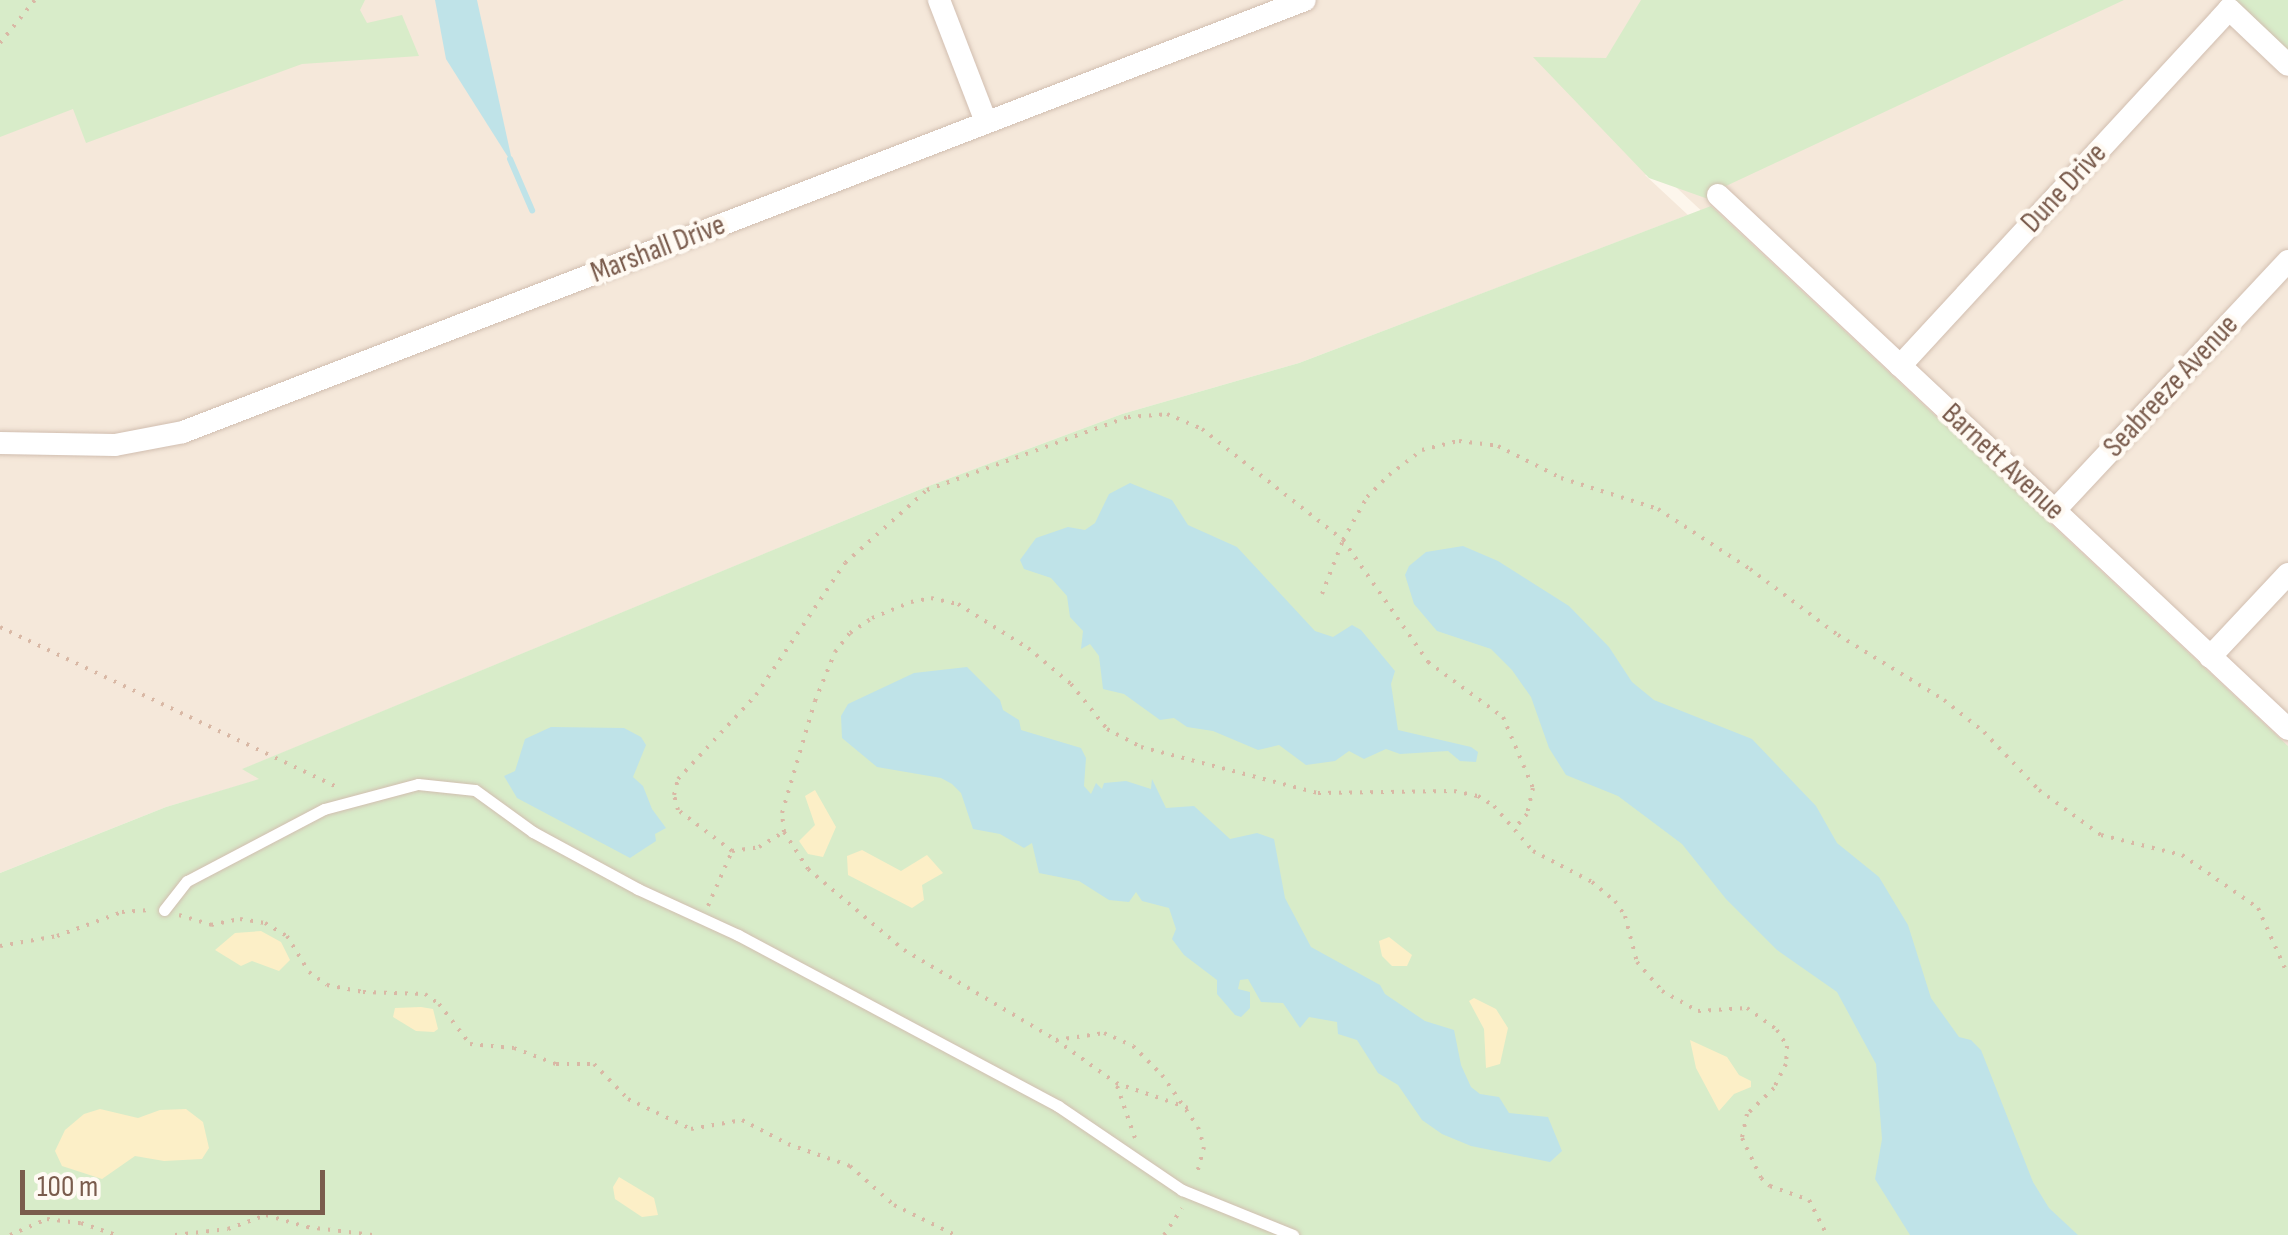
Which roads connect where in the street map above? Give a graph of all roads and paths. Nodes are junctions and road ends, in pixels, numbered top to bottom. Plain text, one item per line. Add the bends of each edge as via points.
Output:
1 (36, 0) edge
2 (938, 0) edge
3 (1305, 0) edge
4 (0, 42) edge
5 (2288, 64) edge
6 (986, 122) junction
7 (1718, 195) dead end
8 (2288, 261) edge
9 (1900, 366) junction
10 (0, 443) edge
11 (2054, 510) junction
12 (1343, 540) junction
13 (2288, 574) edge
14 (1322, 594) dead end
15 (0, 626) edge
16 (2210, 656) junction
17 (2288, 729) edge
18 (361, 798) junction
19 (1514, 830) junction
20 (784, 832) junction
21 (732, 851) junction
22 (164, 910) junction
23 (706, 921) junction
24 (0, 946) edge
25 (2288, 976) edge
26 (1056, 1040) junction
27 (1116, 1083) junction
28 (1188, 1108) junction
29 (1147, 1166) junction
30 (1190, 1193) junction
31 (923, 1223) junction
32 (930, 1231) dead end
33 (10, 1235) edge
34 (115, 1235) edge
35 (176, 1235) edge
36 (373, 1235) edge
37 (956, 1235) edge
38 (1164, 1235) edge
39 (1293, 1235) edge
40 (1827, 1235) edge

1 - 4 path
2 - 6 street
3 - 6 street, Marshall Drive
5 - 9 street, Dune Drive via 2228,10
6 - 10 street, Marshall Drive via 182,432 115,445
7 - 9 street, Barnett Avenue
8 - 11 street, Seabreeze Avenue
9 - 11 street, Barnett Avenue
11 - 16 street, Barnett Avenue
12 - 14 path
12 - 19 path via 1428,662 1508,724 1533,788 1527,814
12 - 21 path via 1202,429 1167,414 1128,417 927,490 833,577 756,695 678,779 678,810
12 - 25 path via 1367,497 1389,475 1422,450 1459,441 1498,446 1560,478 1635,498 1944,700 2039,790 2101,835 2182,855 2258,908
13 - 16 street
15 - 18 path
16 - 17 street, Barnett Avenue
18 - 22 lane via 324,809 187,881
18 - 23 lane via 418,784 475,790 533,832
19 - 20 path via 1494,806 1466,792 1318,793 1129,742 1108,730 1028,648 958,604 931,598 872,618 835,652 782,813
19 - 40 path via 1532,852 1608,893 1625,916 1637,962 1662,991 1698,1011 1747,1008 1778,1030 1787,1046 1786,1064 1774,1088 1747,1114 1742,1138 1761,1178 1809,1200
20 - 21 path via 759,847
20 - 26 path via 808,870 904,950
21 - 23 path via 709,898
22 - 24 path via 122,912 57,936
22 - 31 path via 204,925 265,923 287,936 309,972 327,985 425,994 470,1044 514,1048 556,1064 594,1064 628,1098 690,1128 742,1120 850,1166
23 - 29 lane via 1058,1106
26 - 27 path
26 - 28 path via 1115,1034 1142,1054
27 - 28 path
27 - 29 path
28 - 30 path via 1204,1147
29 - 30 lane
30 - 38 path
30 - 39 lane
31 - 32 path
31 - 37 path
33 - 34 path via 47,1220
35 - 36 path via 228,1229 266,1215

